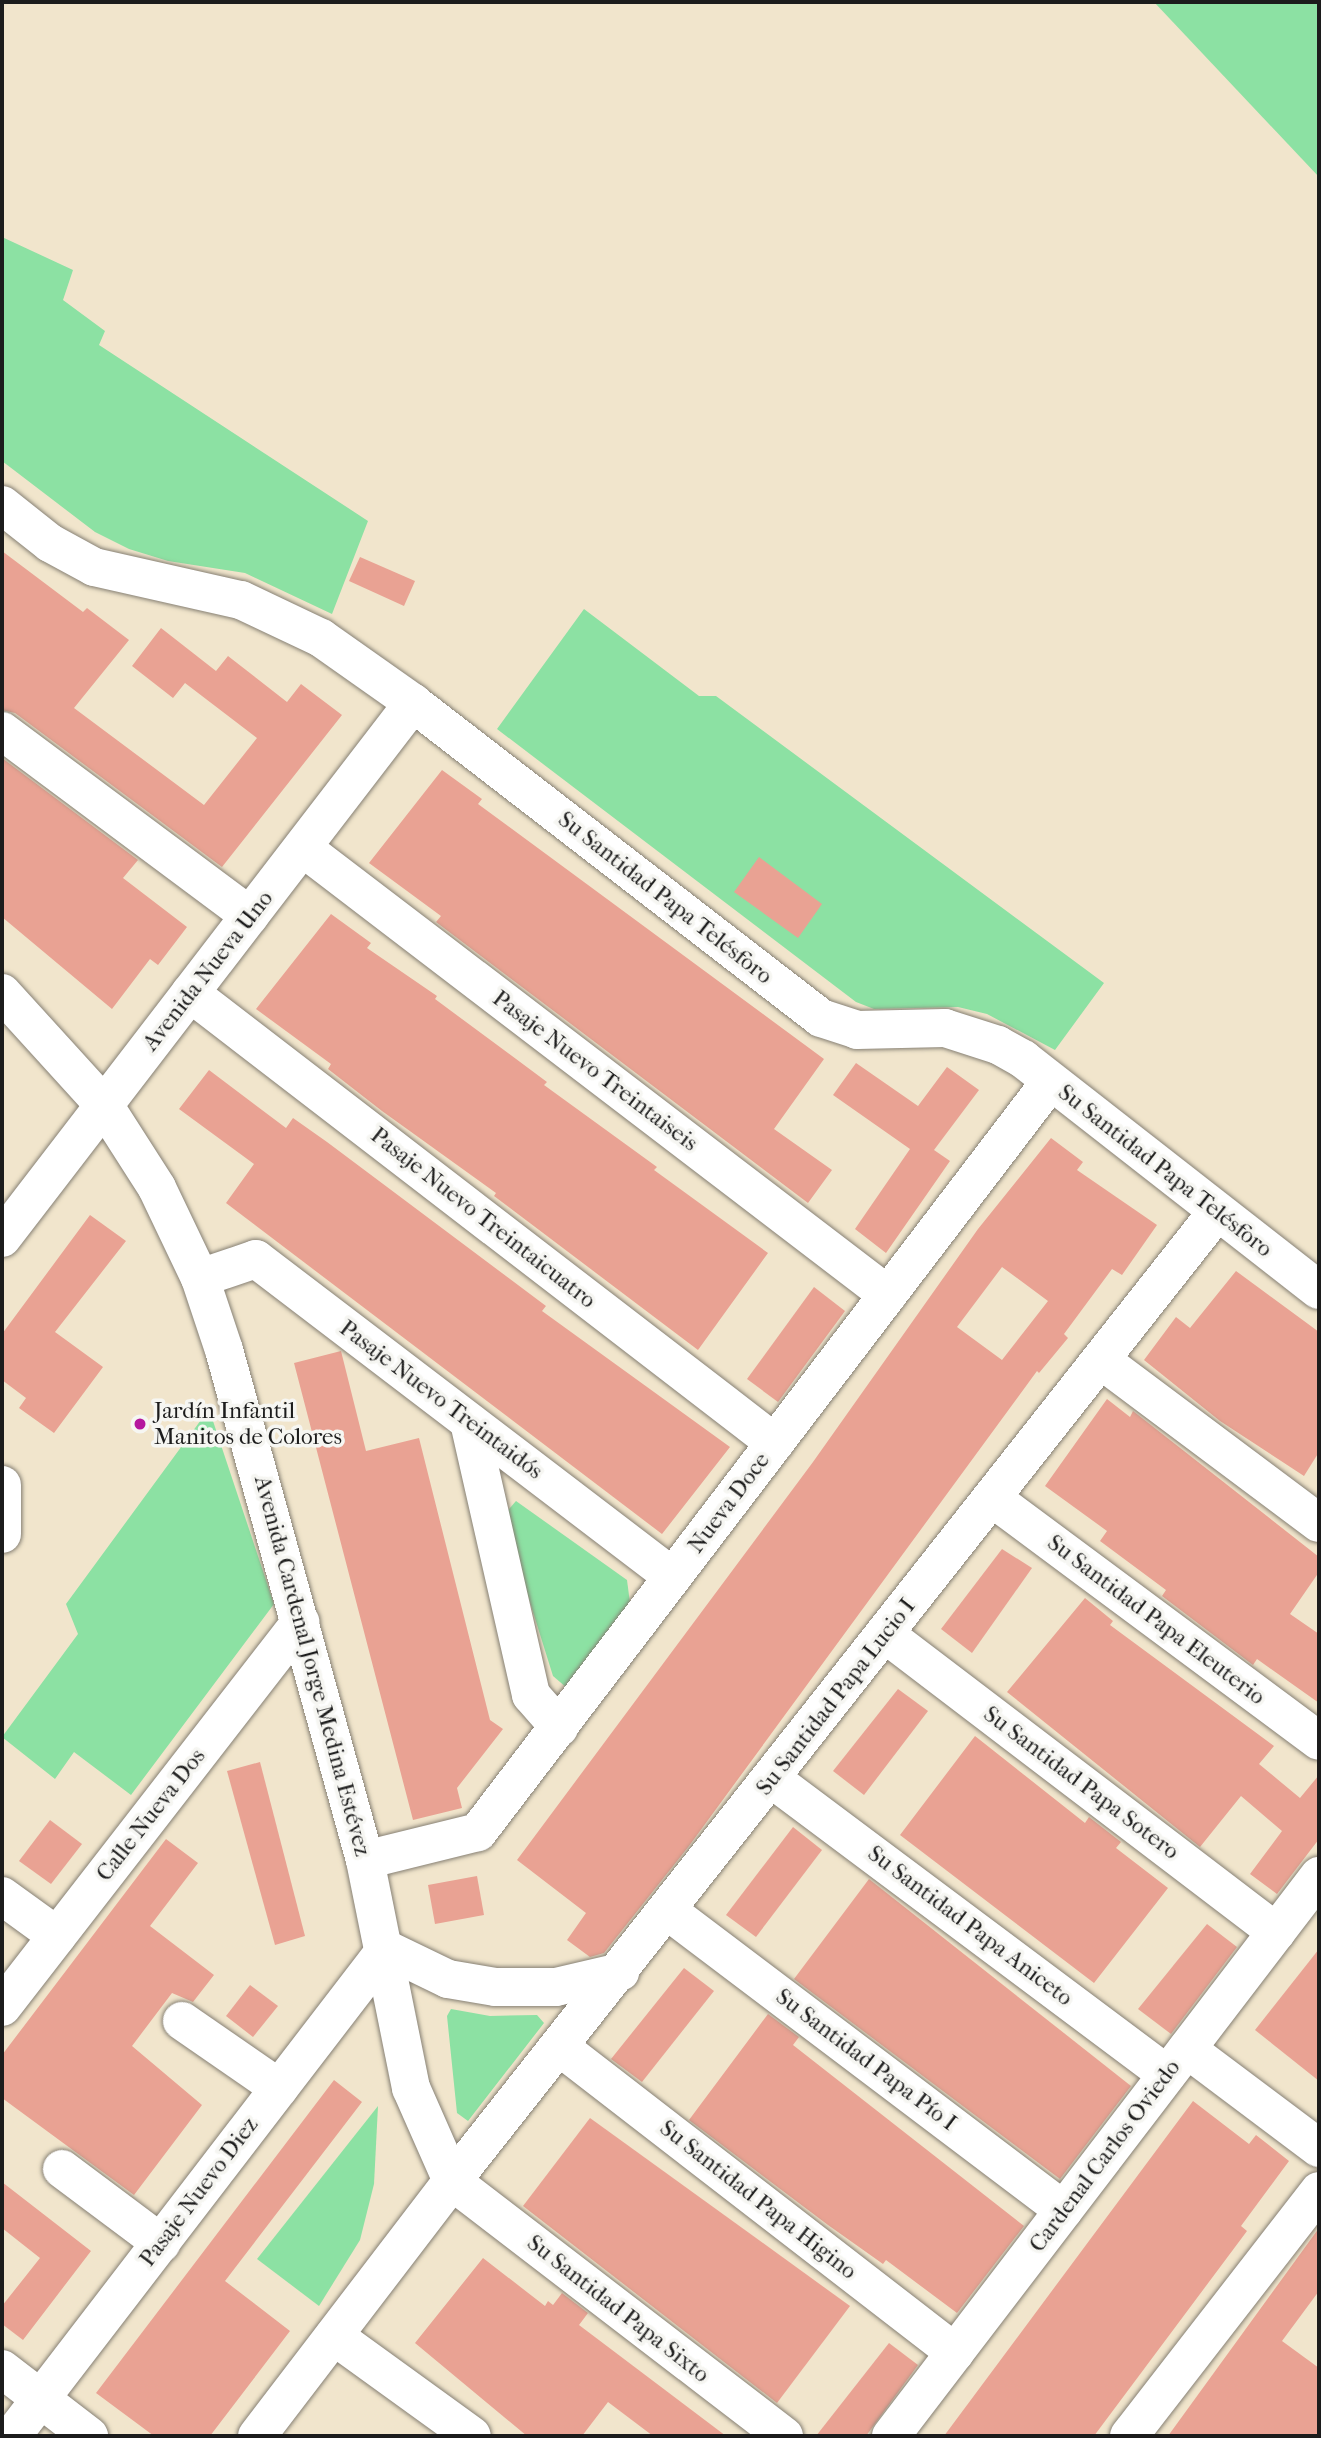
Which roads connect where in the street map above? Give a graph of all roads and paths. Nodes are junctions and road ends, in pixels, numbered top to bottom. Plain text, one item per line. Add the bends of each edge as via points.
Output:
1 (2, 505) edge
2 (413, 703) junction
3 (2, 731) edge
4 (303, 848) junction
5 (250, 916) junction
6 (2, 993) edge
7 (190, 993) junction
8 (1050, 1082) junction
9 (104, 1105) junction
10 (1217, 1212) junction
11 (2, 1238) edge
12 (200, 1278) junction
13 (1319, 1290) edge
14 (888, 1295) junction
15 (1101, 1360) junction
16 (469, 1422) junction
17 (775, 1443) junction
18 (2, 1485) edge
19 (992, 1498) junction
20 (1319, 1523) edge
21 (2, 1534) edge
22 (673, 1577) junction
23 (301, 1622) junction
24 (885, 1634) junction
25 (559, 1727) junction
26 (1319, 1741) edge
27 (772, 1779) junction
28 (365, 1860) junction
29 (1319, 1876) edge
30 (2, 1896) edge
31 (668, 1910) junction
32 (1276, 1932) junction
33 (57, 1936) junction
34 (386, 1949) junction
35 (620, 1972) junction
36 (2, 2007) edge
37 (183, 2021) dead end
38 (561, 2048) junction
39 (1177, 2061) junction
40 (279, 2088) junction
41 (1319, 2148) edge
42 (62, 2169) dead end
43 (452, 2181) junction
44 (1319, 2191) edge
45 (1064, 2210) junction
46 (161, 2243) junction
47 (334, 2336) junction
48 (955, 2353) junction
49 (2, 2369) edge
50 (41, 2399) junction
51 (12, 2436) edge
52 (89, 2436) edge
53 (257, 2436) edge
54 (472, 2436) edge
55 (784, 2436) edge
56 (891, 2436) edge
57 (1129, 2436) edge

1 - 2 street, Su Santidad Papa Telésforo via 50,543 94,567 207,590 282,617 321,638
2 - 4 street, Avenida Nueva Uno
2 - 8 street, Su Santidad Papa Telésforo via 821,1018 857,1030 918,1026 972,1035 1023,1059
3 - 5 street
4 - 5 street, Avenida Nueva Uno
4 - 14 street, Pasaje Nuevo Treintaiseis
5 - 7 street, Avenida Nueva Uno
6 - 9 street, Avenida Cardenal Jorge Medina Estévez
7 - 9 street, Avenida Nueva Uno
7 - 17 street, Pasaje Nuevo Treintaicuatro
8 - 10 street, Su Santidad Papa Telésforo
8 - 14 street, Nueva Doce
9 - 11 street, Avenida Nueva Uno
9 - 12 street, Avenida Cardenal Jorge Medina Estévez via 157,1188
10 - 13 street, Su Santidad Papa Telésforo
10 - 15 street, Su Santidad Papa Lucio I
12 - 16 street, Pasaje Nuevo Treintaidós via 256,1259
12 - 23 street, Avenida Cardenal Jorge Medina Estévez
14 - 17 street, Nueva Doce
15 - 19 street, Su Santidad Papa Lucio I
15 - 20 street
16 - 22 street, Pasaje Nuevo Treintaidós
16 - 25 street via 531,1695
17 - 22 street, Nueva Doce
18 - 21 street
19 - 24 street, Su Santidad Papa Lucio I
19 - 26 street, Su Santidad Papa Eleuterio
22 - 25 street, Nueva Doce
23 - 28 street, Avenida Cardenal Jorge Medina Estévez
23 - 33 street, Calle Nueva Dos
24 - 27 street, Su Santidad Papa Lucio I
24 - 32 street, Su Santidad Papa Sotero
25 - 28 street, Nueva Doce via 478,1832
27 - 31 street, Su Santidad Papa Lucio I
27 - 39 street, Su Santidad Papa Aniceto
28 - 34 street, Avenida Cardenal Jorge Medina Estévez
29 - 32 street, Cardenal Carlos Oviedo
30 - 33 street
31 - 35 street, Su Santidad Papa Lucio I
31 - 45 street, Su Santidad Papa Pío I
32 - 39 street, Cardenal Carlos Oviedo
33 - 36 street, Calle Nueva Dos
34 - 35 street via 448,1979 495,1987 556,1987
34 - 40 street, Pasaje Nuevo Diez
34 - 43 street, Avenida Cardenal Jorge Medina Estévez via 411,2088
35 - 38 street, Su Santidad Papa Lucio I
37 - 40 street
38 - 43 street, Su Santidad Papa Lucio I
38 - 48 street, Su Santidad Papa Higino
39 - 41 street, Su Santidad Papa Aniceto
39 - 45 street, Cardenal Carlos Oviedo
40 - 46 street, Pasaje Nuevo Diez
42 - 46 street
43 - 47 street
43 - 55 street, Su Santidad Papa Sixto
44 - 57 street
45 - 48 street, Cardenal Carlos Oviedo
46 - 50 street, Pasaje Nuevo Diez
47 - 53 street
47 - 54 street
48 - 56 street, Cardenal Carlos Oviedo
49 - 50 street
50 - 51 street, Pasaje Nuevo Diez
50 - 52 street

